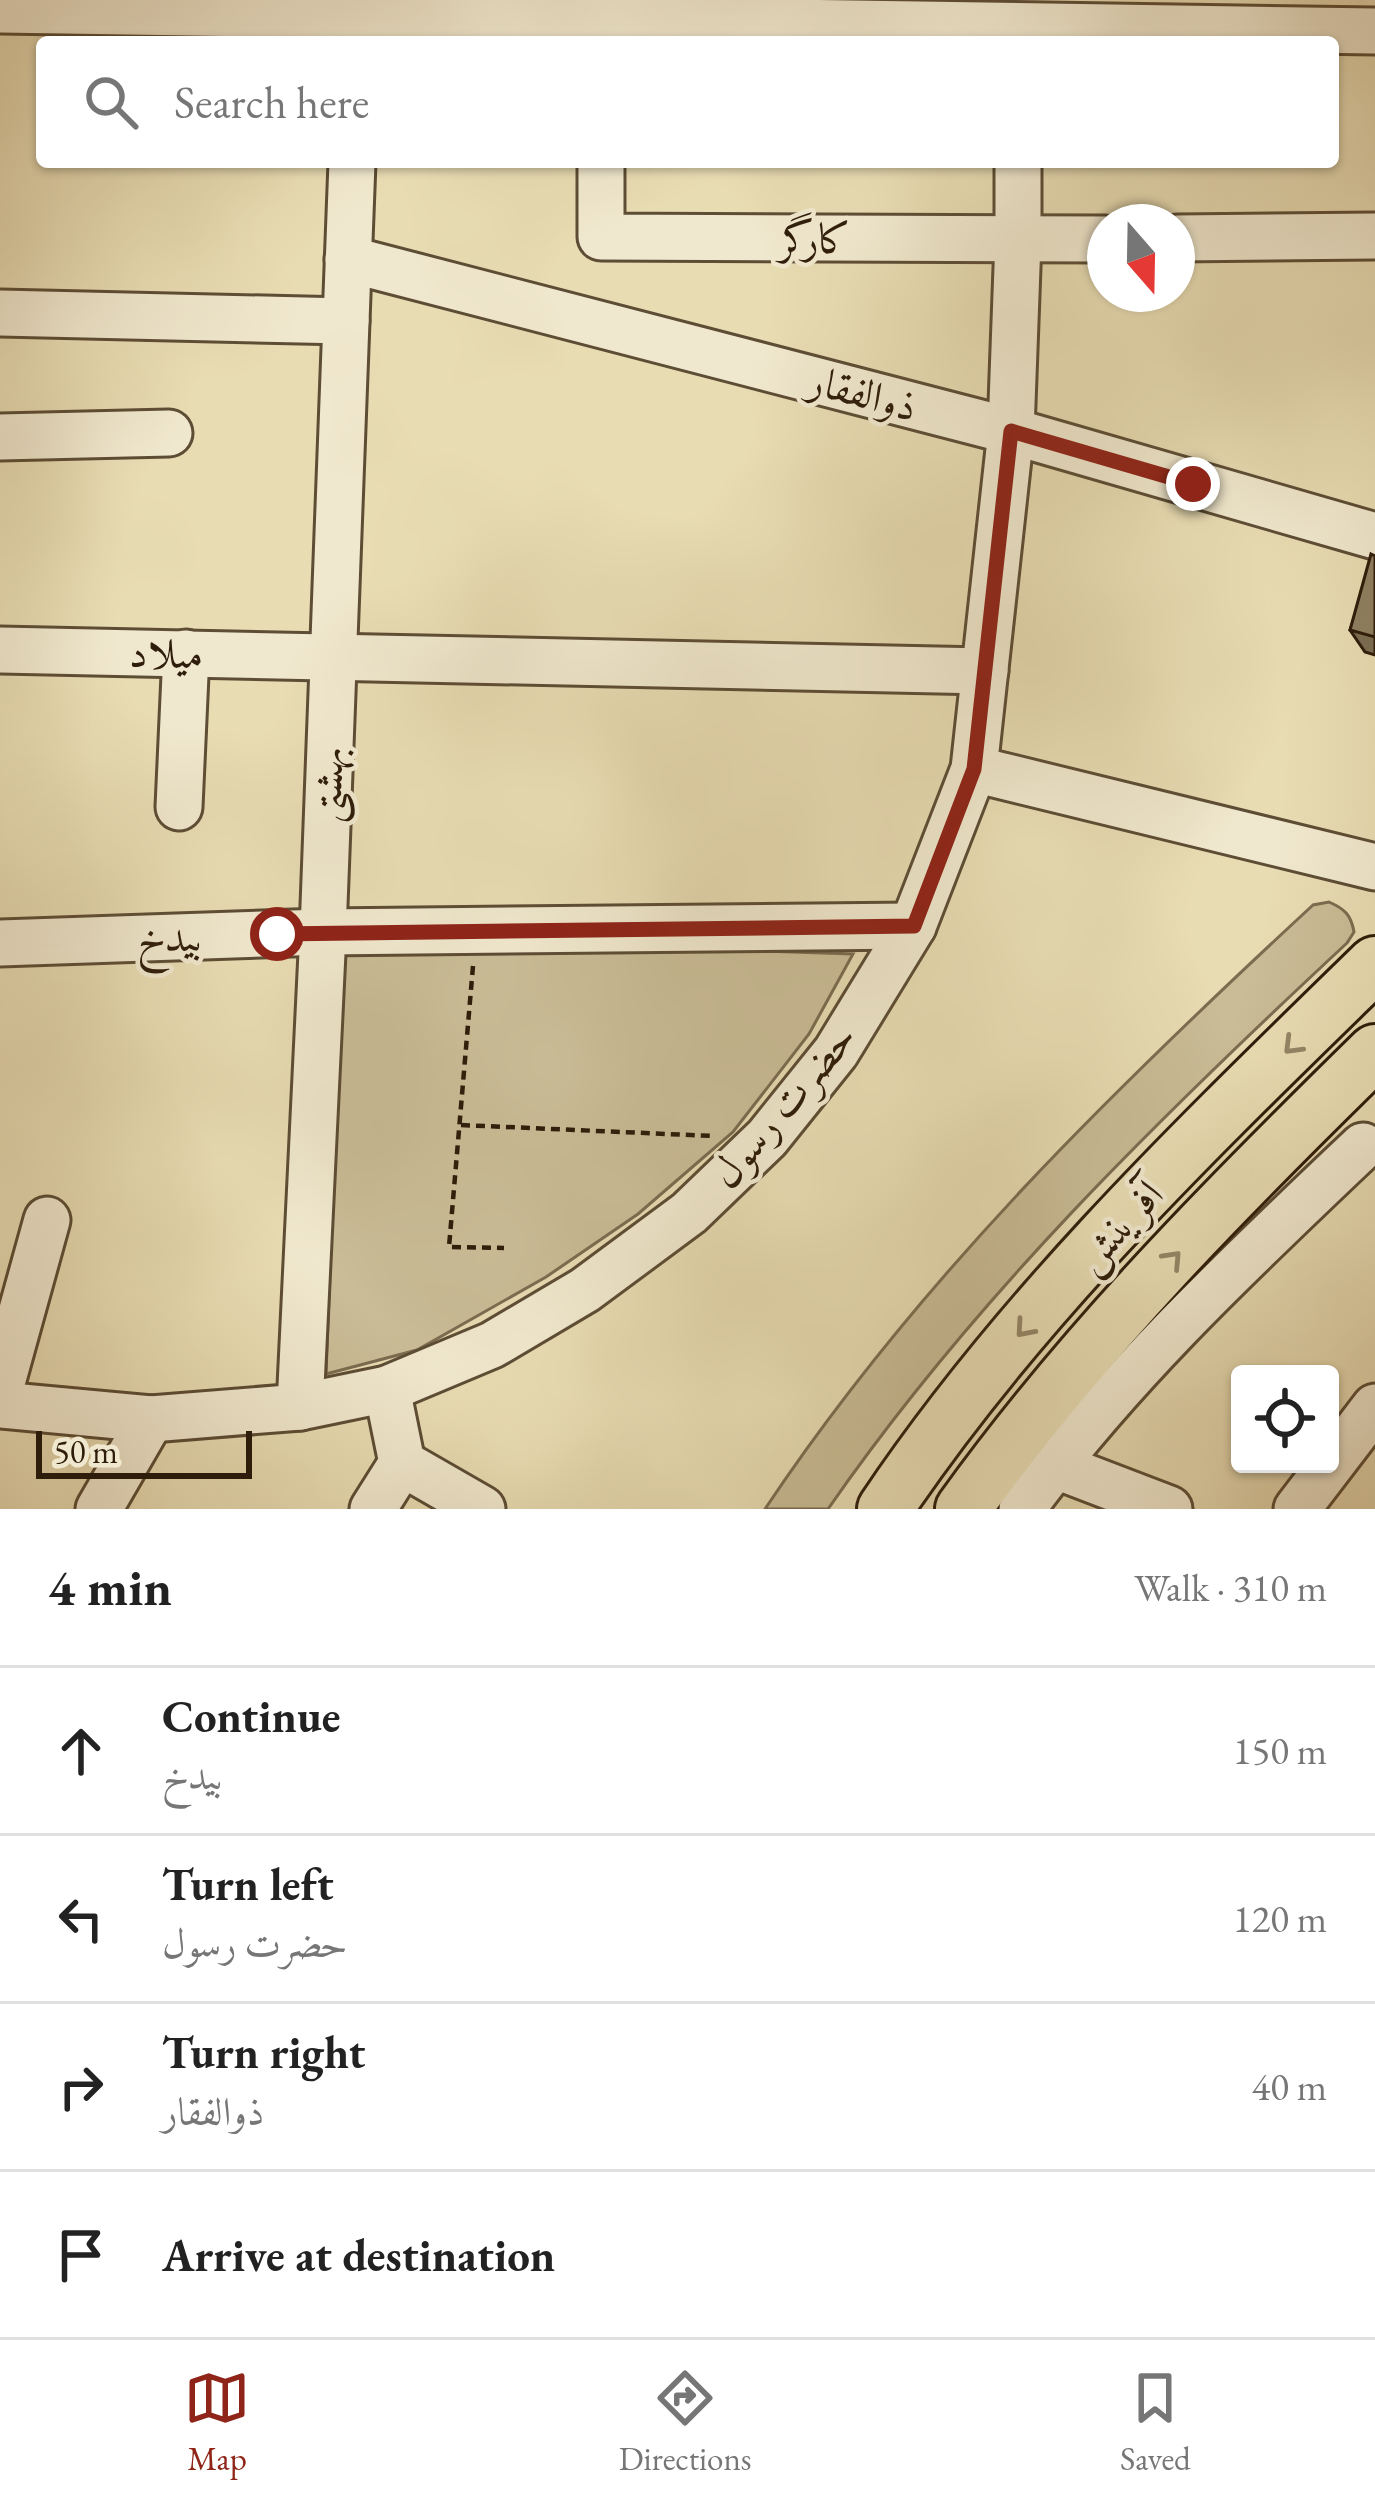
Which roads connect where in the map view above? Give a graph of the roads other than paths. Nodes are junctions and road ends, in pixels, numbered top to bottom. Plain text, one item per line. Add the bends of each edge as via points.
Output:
1 (196, 6) edge
2 (0, 10) edge
3 (687, 10) edge
4 (1328, 15) edge
5 (357, 29) edge
6 (1375, 31) edge
7 (1017, 34) edge
8 (352, 168) edge
9 (601, 168) edge
10 (1018, 168) edge
11 (1375, 236) edge
12 (1195, 238) edge
13 (1087, 239) edge
14 (1018, 240) junction
15 (348, 260) junction
16 (0, 313) edge
17 (346, 321) junction
18 (1011, 431) junction
19 (169, 433) dead end
20 (0, 437) edge
21 (1375, 536) edge
22 (0, 650) edge
23 (187, 653) junction
24 (331, 656) junction
25 (985, 671) junction
26 (974, 769) junction
27 (179, 807) dead end
28 (1375, 867) edge
29 (914, 926) junction
30 (322, 932) junction
31 (0, 944) edge
32 (1375, 964) edge
33 (1375, 1052) edge
34 (1317, 1109) junction
35 (1369, 1151) edge
36 (47, 1220) dead end
37 (387, 1389) junction
38 (0, 1390) edge
39 (0, 1405) edge
40 (300, 1407) junction
41 (1375, 1407) edge
42 (151, 1419) junction
43 (402, 1463) junction
44 (1054, 1465) junction
45 (99, 1509) edge
46 (373, 1509) edge
47 (482, 1509) edge
48 (885, 1509) edge
49 (963, 1509) edge
50 (1022, 1509) edge
51 (1169, 1509) edge
52 (1297, 1509) edge

1 - 2 street
1 - 5 street
3 - 5 street
3 - 7 street
4 - 6 street
4 - 7 street
8 - 15 street, بهشتی
9 - 14 street, کارگر via 601,236
10 - 14 street, حضرت رسول
11 - 12 street
13 - 14 street, کارگر
14 - 18 street, حضرت رسول
15 - 17 street, بهشتی
15 - 18 street, ذوالفقار
16 - 17 street
17 - 24 street, بهشتی
18 - 21 street, ذوالفقار
18 - 25 street, حضرت رسول
19 - 20 street
22 - 23 street, میلاد
23 - 24 street, میلاد
23 - 27 street
24 - 25 street, میلاد
24 - 30 street, بهشتی
25 - 26 street, حضرت رسول
26 - 28 street
26 - 29 street, حضرت رسول
29 - 30 street, بیدخ
29 - 37 street, حضرت رسول via 836,1052 767,1138 689,1213 585,1290 492,1345
30 - 31 street, بیدخ
30 - 40 street, بهشتی
32 -> 48 main road, آفرینش via 1120,1220 1010,1345
33 - 34 main road, آفرینش
34 - 35 street
49 -> 34 main road, آفرینش via 1091,1348
35 - 44 street via 1201,1300
36 - 38 street
37 - 40 street, حضرت رسول
37 - 43 street
39 - 42 street, حضرت رسول
40 - 42 street, حضرت رسول
41 - 52 street
42 - 45 street
43 - 46 street
43 - 47 street
44 - 50 street
44 - 51 street

